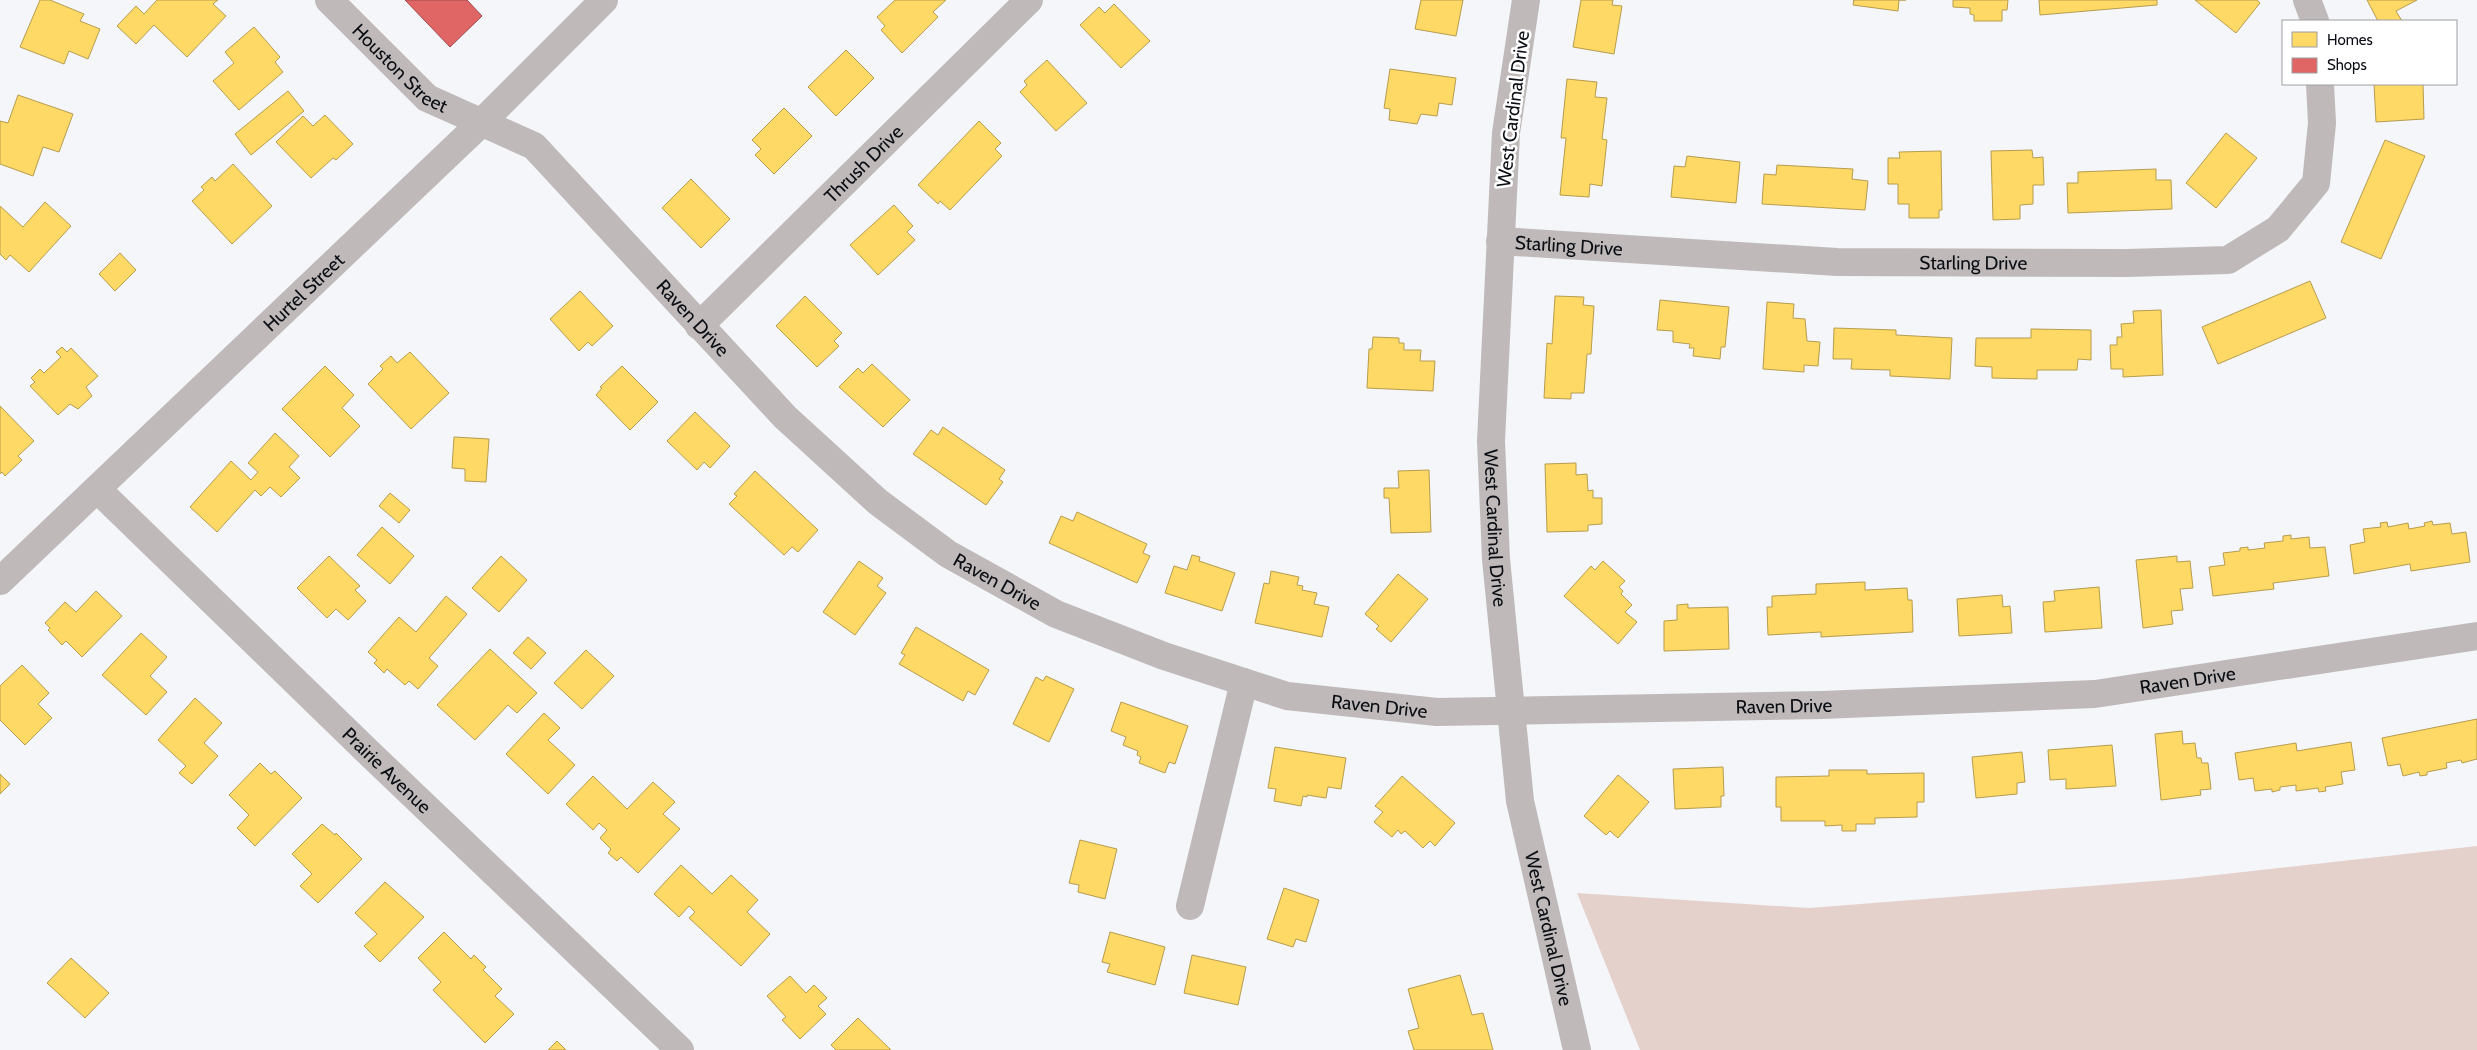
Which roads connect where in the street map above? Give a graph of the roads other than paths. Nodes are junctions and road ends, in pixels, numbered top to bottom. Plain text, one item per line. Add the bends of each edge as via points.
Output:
1 (329, 0) edge
2 (604, 0) edge
3 (1029, 0) edge
4 (1526, 0) edge
5 (2307, 0) edge
6 (2315, 20) edge
7 (2320, 85) edge
8 (481, 123) junction
9 (1500, 241) junction
10 (699, 326) junction
11 (97, 489) junction
12 (0, 581) edge
13 (2477, 636) edge
14 (1244, 682) junction
15 (1511, 711) junction
16 (1190, 906) dead end
17 (680, 1050) edge
18 (1577, 1050) edge

1 - 8 street, Houston Street via 426,98
2 - 8 street, Hurtel Street
3 - 10 street, Thrush Drive
4 - 9 street, West Cardinal Drive via 1506,133
5 - 6 street
7 - 9 street, Starling Drive via 2322,123 2316,182 2278,229 2228,260 1837,262
8 - 10 street, Raven Drive via 534,146
8 - 11 street, Hurtel Street
9 - 15 street, West Cardinal Drive via 1491,441 1496,559
10 - 14 street, Raven Drive via 785,417 870,496 948,554 1056,614 1164,656
11 - 12 street, Hurtel Street
11 - 17 street, Prairie Avenue
13 - 15 street, Raven Drive via 2095,694 1822,706
14 - 15 street, Raven Drive via 1286,696 1428,711
14 - 16 street
15 - 18 street, West Cardinal Drive via 1520,801

